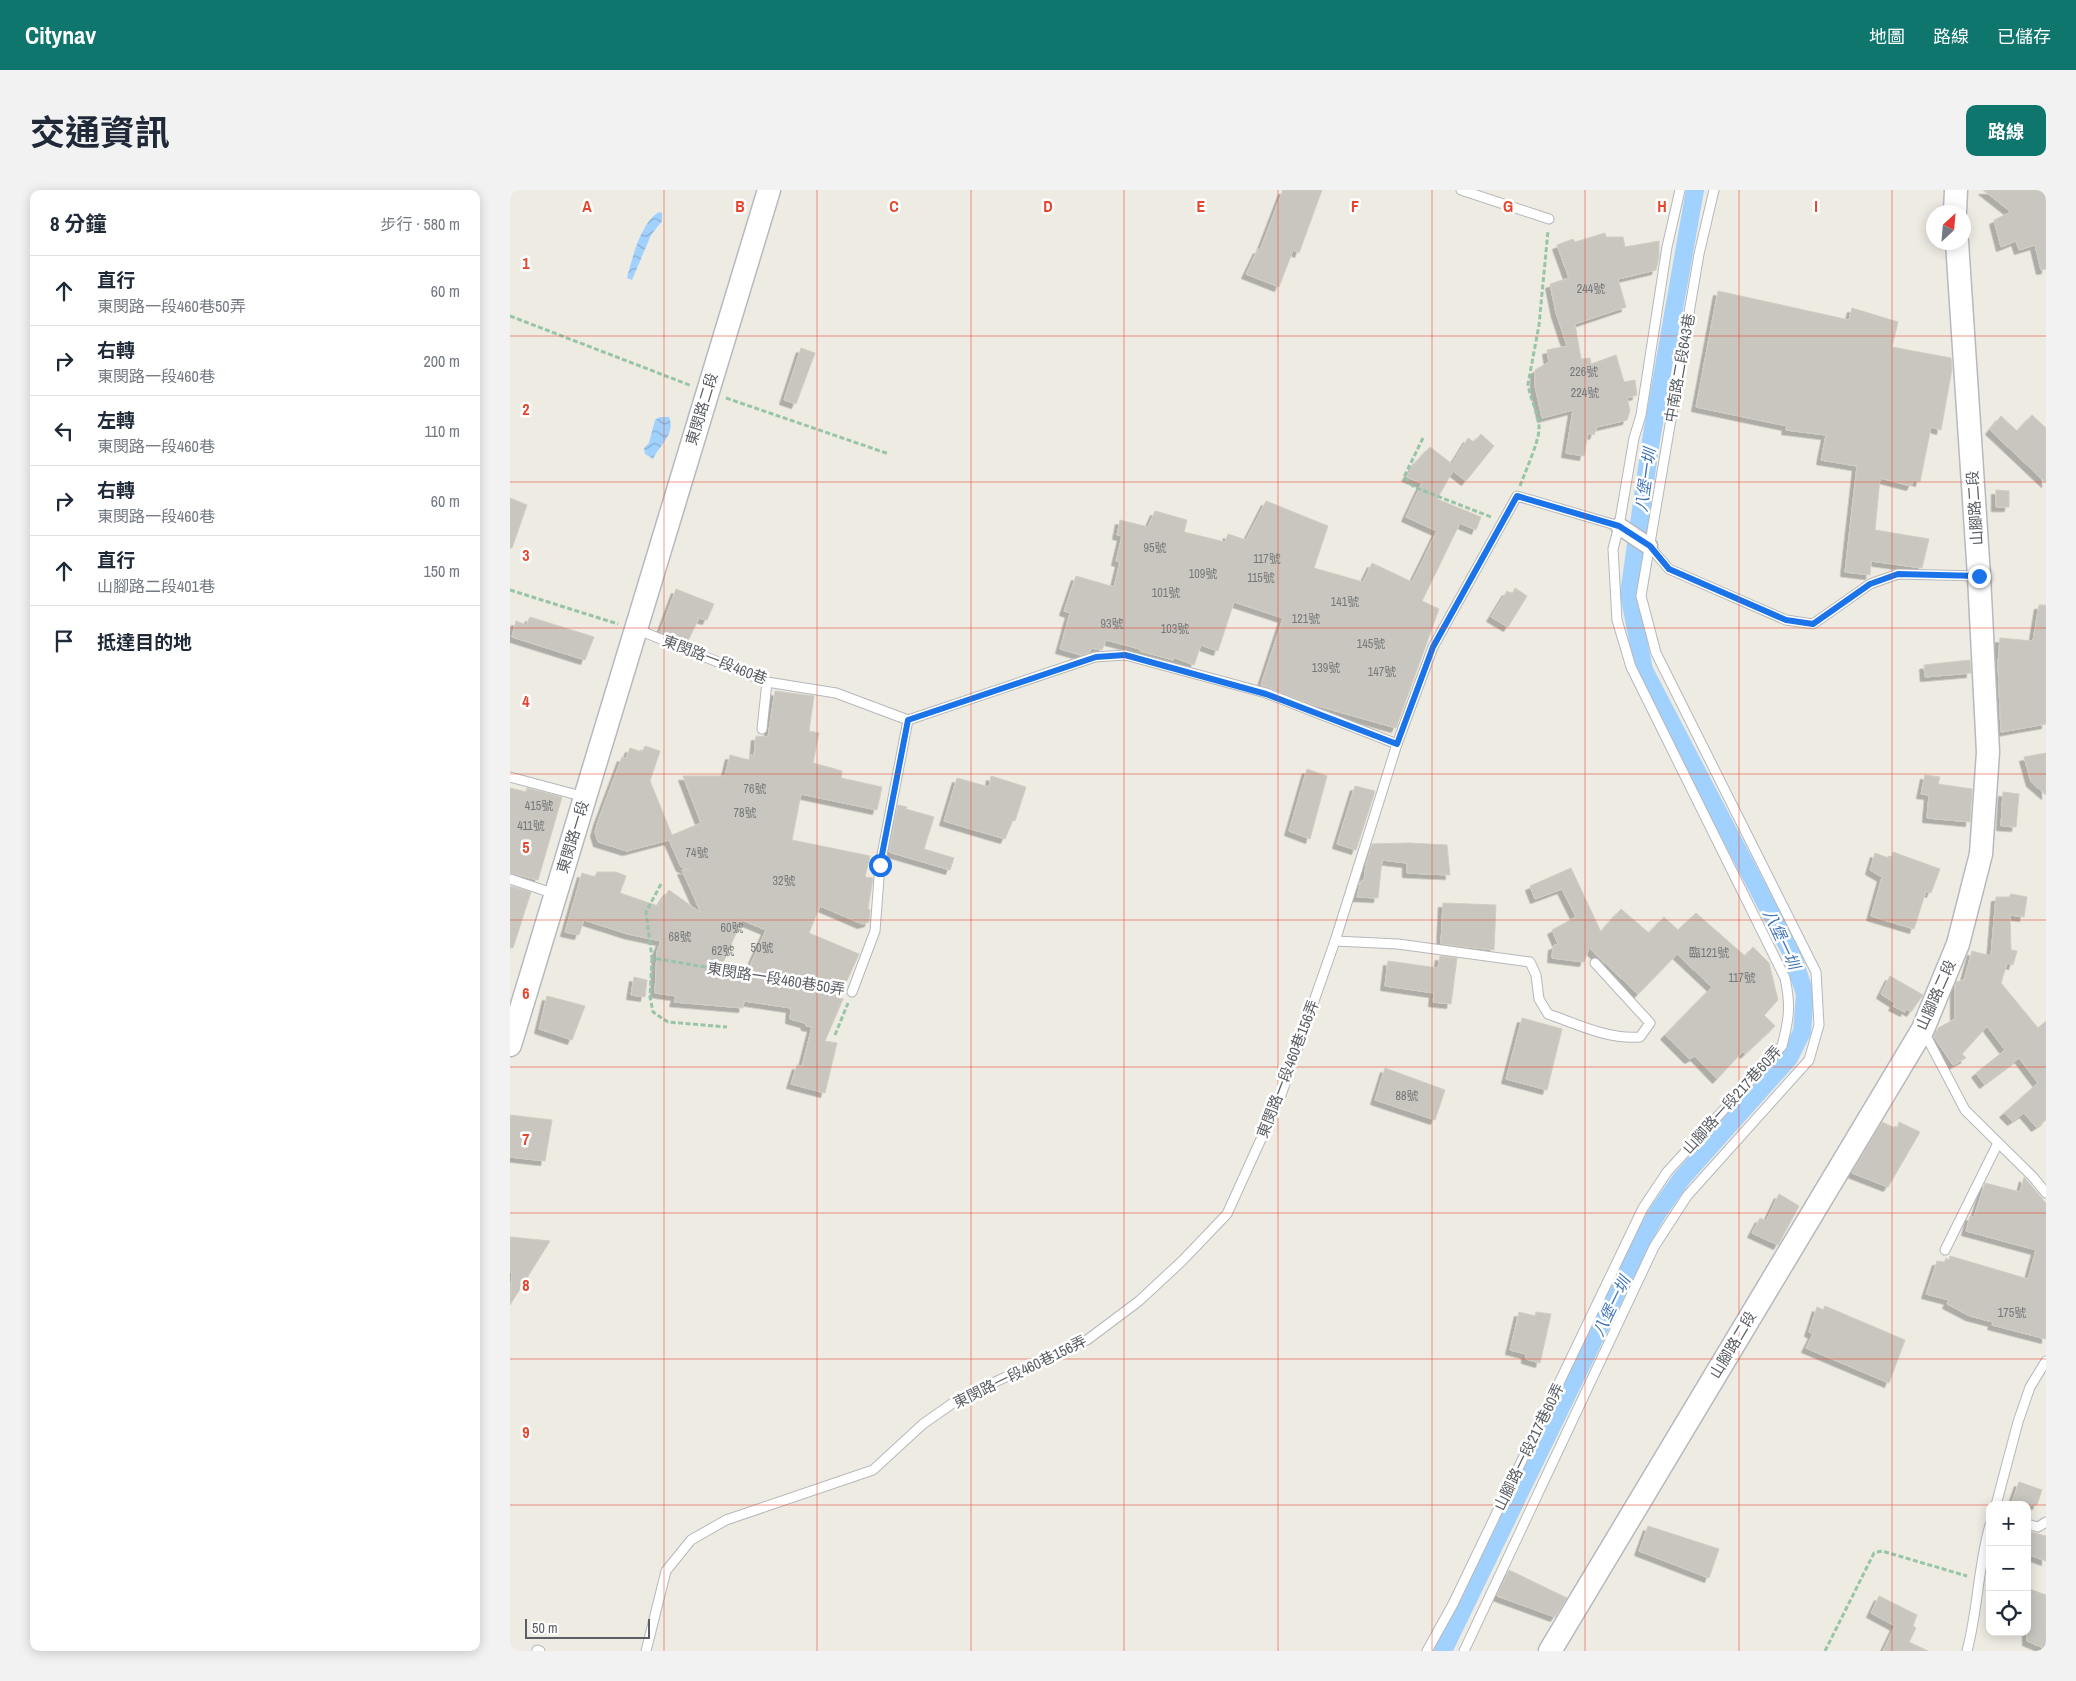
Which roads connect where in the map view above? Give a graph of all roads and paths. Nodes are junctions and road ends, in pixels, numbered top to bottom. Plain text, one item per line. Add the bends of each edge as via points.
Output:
1 (769, 190) edge
2 (1461, 190) edge
3 (1680, 190) edge
4 (1714, 190) edge
5 (1956, 190) edge
6 (1955, 205) edge
7 (1549, 219) joint
8 (1958, 250) edge
9 (1423, 438) dead end
10 (1517, 496) junction
11 (1504, 522) junction
12 (1619, 526) junction
13 (1650, 546) junction
14 (1979, 576) junction
15 (510, 590) edge
16 (636, 629) junction
17 (767, 682) junction
18 (908, 720) junction
19 (762, 730) dead end
20 (1397, 744) junction
21 (510, 777) edge
22 (586, 798) junction
23 (510, 879) edge
24 (662, 884) dead end
25 (556, 894) junction
26 (1335, 941) junction
27 (652, 958) junction
28 (1595, 963) dead end
29 (852, 992) junction
30 (727, 1027) dead end
31 (1923, 1028) junction
32 (835, 1036) dead end
33 (510, 1045) edge
34 (1998, 1142) junction
35 (2046, 1193) edge
36 (1945, 1250) dead end
37 (2046, 1361) edge
38 (1997, 1501) edge
39 (2046, 1522) edge
40 (2031, 1525) edge
41 (1986, 1543) edge
42 (1978, 1579) junction
43 (646, 1651) edge
44 (1427, 1651) edge
45 (1464, 1651) edge
46 (1550, 1651) edge
47 (1825, 1651) edge
48 (1967, 1651) edge

1 - 16 main road, 東閔路二段
2 - 7 lane
3 - 12 lane, 山腳路一段217巷60弄 via 1667,247 1641,415
4 - 13 lane, 中南路二段643巷 via 1699,254
5 - 6 main road
7 - 10 path via 1539,325 1528,384 1539,431
8 - 14 main road, 山腳路二段
9 - 11 path via 1404,477 1414,486
10 - 11 lane
10 - 12 lane
11 - 20 lane via 1433,647
12 - 13 street
12 - 44 lane, 山腳路一段217巷60弄 via 1612,550 1617,620 1631,667 1785,978 1790,1001 1787,1026 1782,1046 1667,1172 1643,1208 1453,1604
13 - 14 lane via 1669,569 1786,620 1813,624 1870,584 1898,574
13 - 45 lane, 中南路二段643巷 via 1641,596 1656,653 1816,972 1819,1025 1808,1060 1687,1196 1654,1247
14 - 31 main road, 山腳路二段 via 1988,752 1981,854 1958,944
15 - 16 path
16 - 17 lane, 東閔路一段460巷
16 - 22 main road, 東閔路一段
17 - 18 lane, 東閔路一段460巷 via 836,692
17 - 19 lane
18 - 20 lane via 1096,657 1125,655 1266,694
18 - 29 lane, 東閔路一段460巷50弄 via 880,865 875,931
20 - 26 lane, 東閔路一段460巷156弄
21 - 22 lane
22 - 25 main road, 東閔路一段
23 - 25 lane
24 - 27 path via 646,912
25 - 33 main road, 東閔路一段
26 - 28 lane via 1398,944 1530,962 1536,975 1538,998 1548,1014 1609,1034 1640,1037 1650,1023
26 - 43 lane, 東閔路一段460巷156弄 via 1281,1095 1227,1214 1182,1261 1138,1301 1087,1340 960,1398 923,1424 873,1470 726,1520 691,1540 666,1571
27 - 29 path, 東閔路一段460巷50弄
27 - 30 path via 650,997 653,1012 668,1022
29 - 32 path
31 - 34 lane via 1965,1110
31 - 46 main road, 山腳路二段
34 - 35 lane
34 - 36 lane
37 - 38 lane via 2030,1388 2018,1422
39 - 40 lane via 2038,1527
41 - 42 lane
42 - 47 path via 1882,1551 1874,1553
42 - 48 lane

